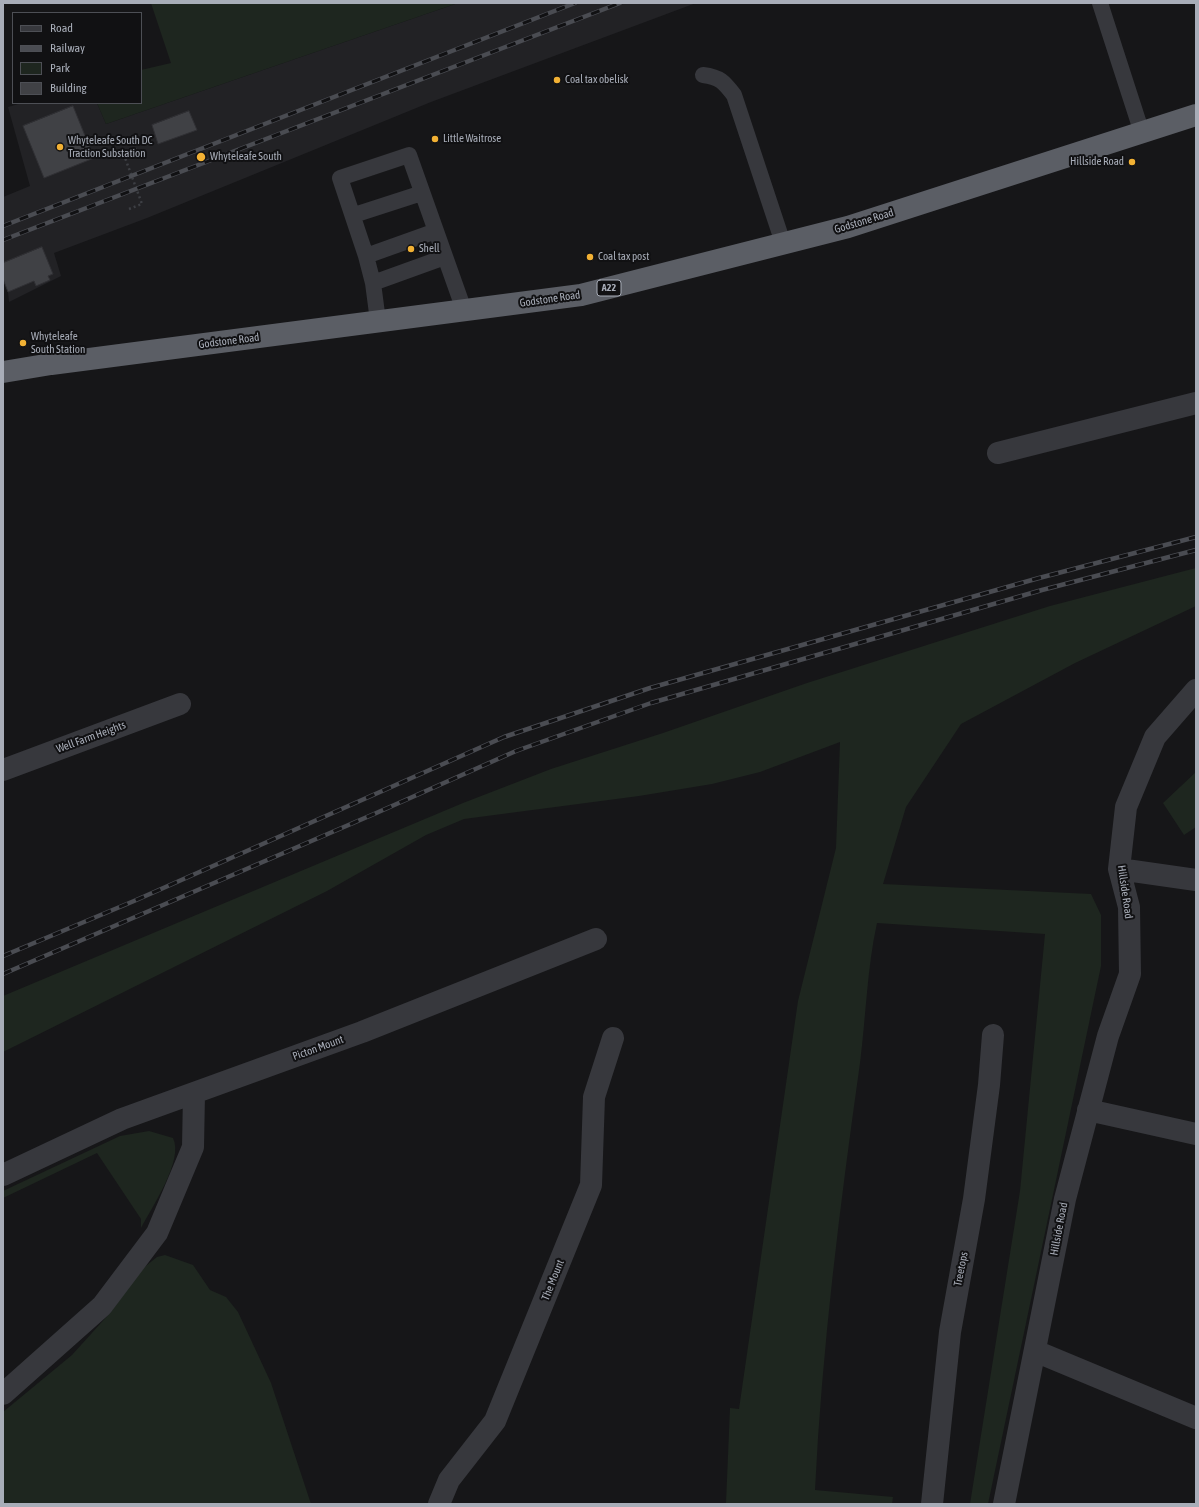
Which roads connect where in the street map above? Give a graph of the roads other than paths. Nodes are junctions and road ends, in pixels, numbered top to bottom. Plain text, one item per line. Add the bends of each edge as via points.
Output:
1 (1100, 3) edge
2 (703, 75) dead end
3 (1196, 115) edge
4 (1142, 133) junction
5 (422, 193) junction
6 (354, 215) junction
7 (436, 231) junction
8 (783, 243) junction
9 (366, 256) junction
10 (445, 257) junction
11 (373, 283) junction
12 (464, 310) junction
13 (378, 322) junction
14 (3, 372) edge
15 (1196, 403) edge
16 (998, 453) dead end
17 (1196, 690) edge
18 (180, 704) dead end
19 (3, 770) edge
20 (1119, 869) junction
21 (1196, 880) edge
22 (596, 939) dead end
23 (993, 1035) dead end
24 (612, 1038) dead end
25 (194, 1094) junction
26 (1088, 1110) junction
27 (1196, 1134) edge
28 (3, 1175) edge
29 (1035, 1351) junction
30 (3, 1394) edge
31 (1196, 1418) edge
32 (439, 1504) edge
33 (932, 1504) edge
34 (1004, 1504) edge

1 - 4 lane
2 - 8 lane via 716,77 725,83 734,95
3 - 4 highway, Godstone Road / A22
4 - 8 highway, Godstone Road / A22 via 848,227
5 - 6 lane
5 - 6 lane via 409,155 340,178
5 - 7 lane
6 - 9 lane
7 - 9 lane
7 - 10 lane
8 - 12 highway, Godstone Road / A22 via 581,295
9 - 11 lane
10 - 11 lane
10 - 12 lane
11 - 13 lane
12 - 13 highway, Godstone Road / A22
13 - 14 highway, Godstone Road / A22
15 - 16 street
17 - 20 street, Hillside Road via 1155,736 1126,807
18 - 19 street, Well Farm Heights
20 - 21 street
20 - 26 street, Hillside Road via 1129,907 1130,974 1108,1036
22 - 25 street, Picton Mount via 362,1032
23 - 33 street, Treetops via 974,1199 950,1332
24 - 32 street, The Mount via 594,1097 591,1185 495,1421 449,1480
25 - 28 street, Picton Mount via 122,1119
25 - 30 street via 193,1147 157,1233 102,1306
26 - 27 street
26 - 29 street, Hillside Road via 1065,1199
29 - 31 street
29 - 34 street, Hillside Road

